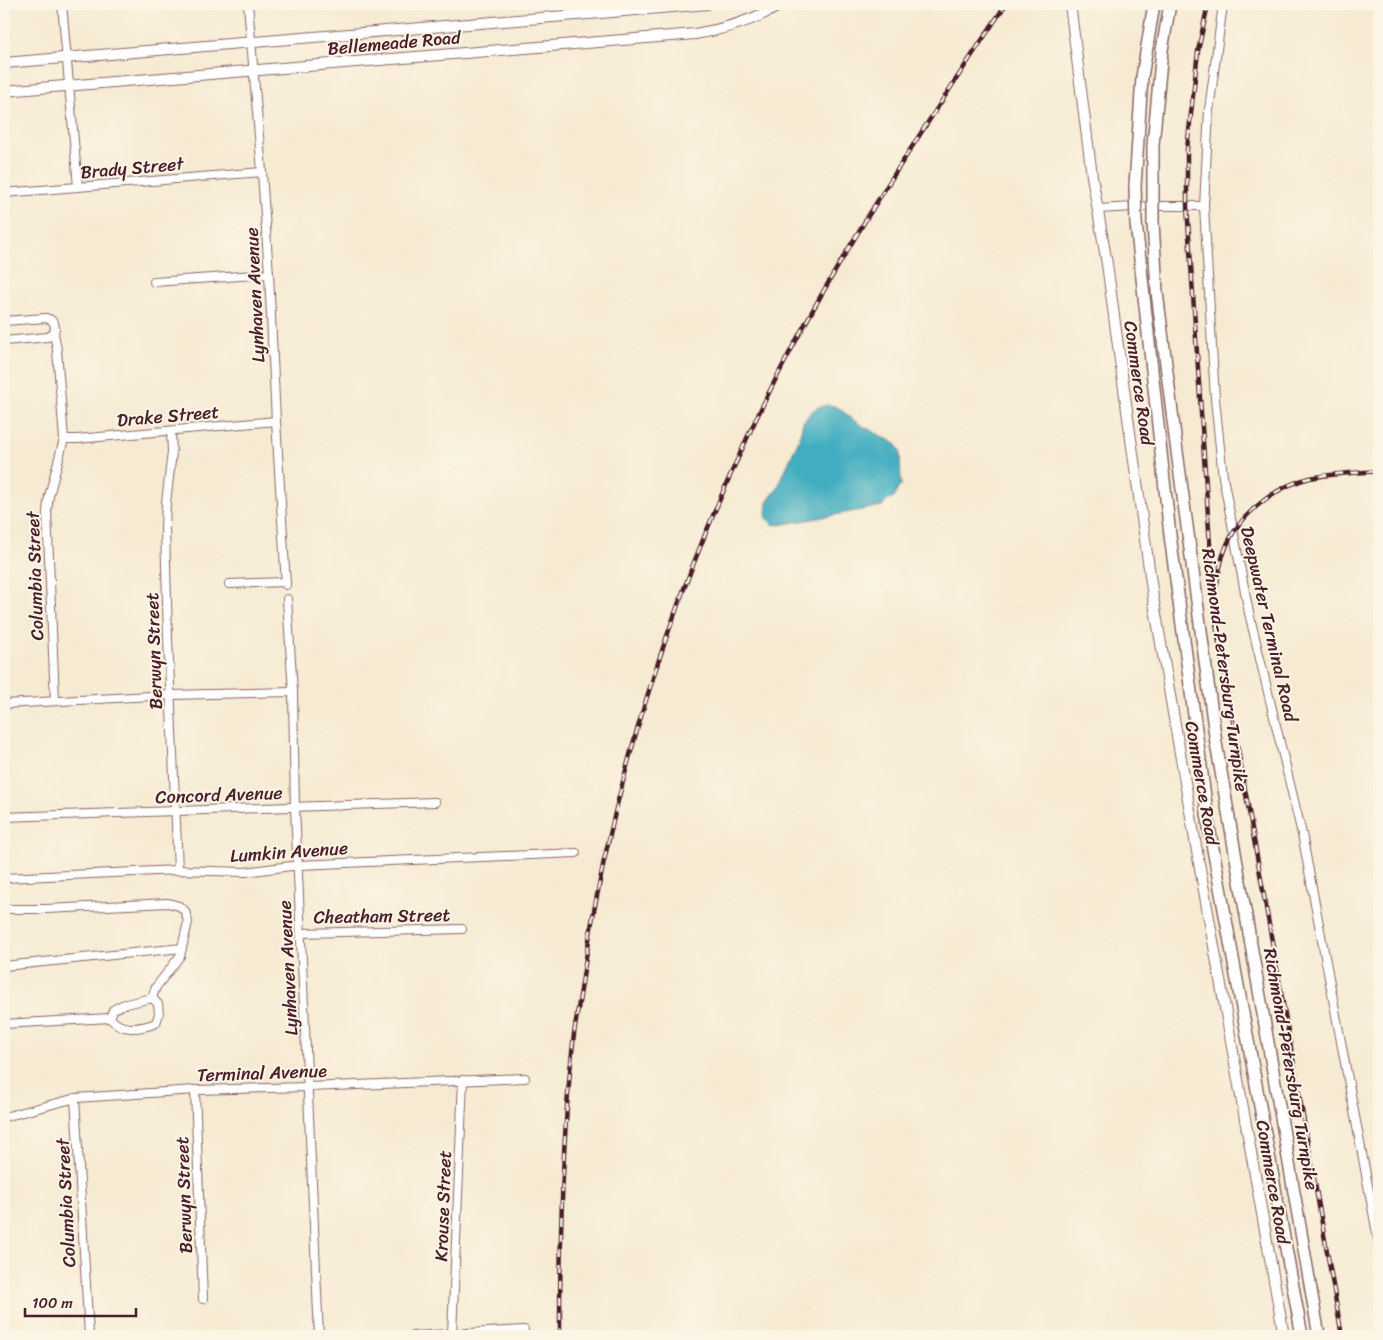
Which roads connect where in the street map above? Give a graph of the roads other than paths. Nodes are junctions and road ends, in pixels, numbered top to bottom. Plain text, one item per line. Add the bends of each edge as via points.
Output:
1 (62, 4) edge
2 (248, 4) edge
3 (707, 4) edge
4 (782, 4) edge
5 (1070, 4) edge
6 (1154, 4) edge
7 (1170, 4) edge
8 (1222, 4) edge
9 (252, 43) junction
10 (67, 58) junction
11 (4, 63) edge
12 (254, 70) junction
13 (70, 86) junction
14 (4, 91) edge
15 (262, 172) junction
16 (78, 187) junction
17 (4, 193) edge
18 (1204, 206) junction
19 (1097, 209) junction
20 (1101, 233) junction
21 (269, 274) junction
22 (154, 282) dead end
23 (4, 321) edge
24 (54, 333) junction
25 (4, 341) edge
26 (276, 421) junction
27 (171, 431) junction
28 (64, 438) junction
29 (229, 584) dead end
30 (287, 599) dead end
31 (293, 692) junction
32 (171, 695) junction
33 (55, 701) junction
34 (4, 704) edge
35 (435, 802) dead end
36 (295, 808) junction
37 (176, 811) junction
38 (4, 817) edge
39 (576, 853) dead end
40 (299, 865) junction
41 (178, 870) junction
42 (4, 878) edge
43 (4, 909) edge
44 (462, 929) dead end
45 (302, 933) junction
46 (182, 948) junction
47 (4, 966) edge
48 (152, 998) junction
49 (110, 1018) junction
50 (4, 1024) edge
51 (525, 1078) dead end
52 (463, 1080) junction
53 (309, 1087) junction
54 (195, 1090) junction
55 (75, 1098) junction
56 (4, 1117) edge
57 (1379, 1244) edge
58 (203, 1299) dead end
59 (524, 1330) dead end
60 (452, 1334) junction
61 (89, 1336) edge
62 (319, 1336) edge
63 (412, 1336) edge
64 (1278, 1336) edge
65 (1284, 1336) edge
66 (1302, 1336) edge
67 (1319, 1336) edge

1 - 10 street
2 - 9 street, Lynhaven Avenue
3 - 9 main road, Bellemeade Road
4 - 12 main road, Bellemeade Road via 735,26 695,34
5 - 19 main road, Commerce Road
6 - 66 highway, Richmond-Petersburg Turnpike, bridge via 1142,77 1136,223 1170,535 1209,826
7 - 67 highway, Richmond-Petersburg Turnpike, bridge via 1153,145 1157,292 1216,743
8 - 18 street, Deepwater Terminal Road via 1209,110
9 - 10 main road, Bellemeade Road
9 - 12 street, Lynhaven Avenue
10 - 11 main road, Bellemeade Road
10 - 13 street
12 - 13 main road, Bellemeade Road
12 - 15 street, Lynhaven Avenue
13 - 14 main road, Bellemeade Road
13 - 16 street
15 - 16 street, Brady Street
15 - 21 street, Lynhaven Avenue
16 - 17 street, Brady Street
18 - 19 street
18 - 57 street, Deepwater Terminal Road via 1222,477 1249,613 1302,834
19 - 20 main road, Commerce Road
20 - 64 main road, Commerce Road via 1100,257 1139,543
20 - 65 main road, Commerce Road via 1153,597
21 - 22 street
21 - 26 street, Lynhaven Avenue
23 - 24 street via 46,318 54,323
24 - 25 street via 48,337
24 - 28 street, Columbia Street
26 - 27 street, Drake Street
26 - 29 street, Lynhaven Avenue via 286,583
27 - 28 street, Drake Street
27 - 32 street, Berwyn Street via 165,528
28 - 33 street, Columbia Street via 47,512
30 - 31 street, Lynhaven Avenue
31 - 32 street
31 - 36 street, Lynhaven Avenue
32 - 33 street
32 - 37 street, Berwyn Street
33 - 34 street
35 - 36 street, Concord Avenue
36 - 37 street, Concord Avenue
36 - 40 street, Lynhaven Avenue
37 - 38 street, Concord Avenue
37 - 41 street, Berwyn Street
39 - 40 street, Lumkin Avenue
40 - 41 street, Lumkin Avenue via 245,872
40 - 45 street, Lynhaven Avenue
41 - 42 street, Lumkin Avenue
43 - 46 street via 168,903 186,911 188,922
44 - 45 street, Cheatham Street
45 - 53 street, Lynhaven Avenue
46 - 47 street
46 - 48 street
48 - 49 street via 122,1005 113,1010
48 - 49 street via 158,1004 156,1023 134,1028 122,1026
49 - 50 street
51 - 52 street, Terminal Avenue
52 - 53 street, Terminal Avenue
52 - 60 street, Krouse Street
53 - 54 street, Terminal Avenue
53 - 62 street, Lynhaven Avenue
54 - 55 street, Terminal Avenue
54 - 58 street, Berwyn Street
55 - 56 street, Terminal Avenue
55 - 61 street, Columbia Street
59 - 60 street
60 - 63 street

